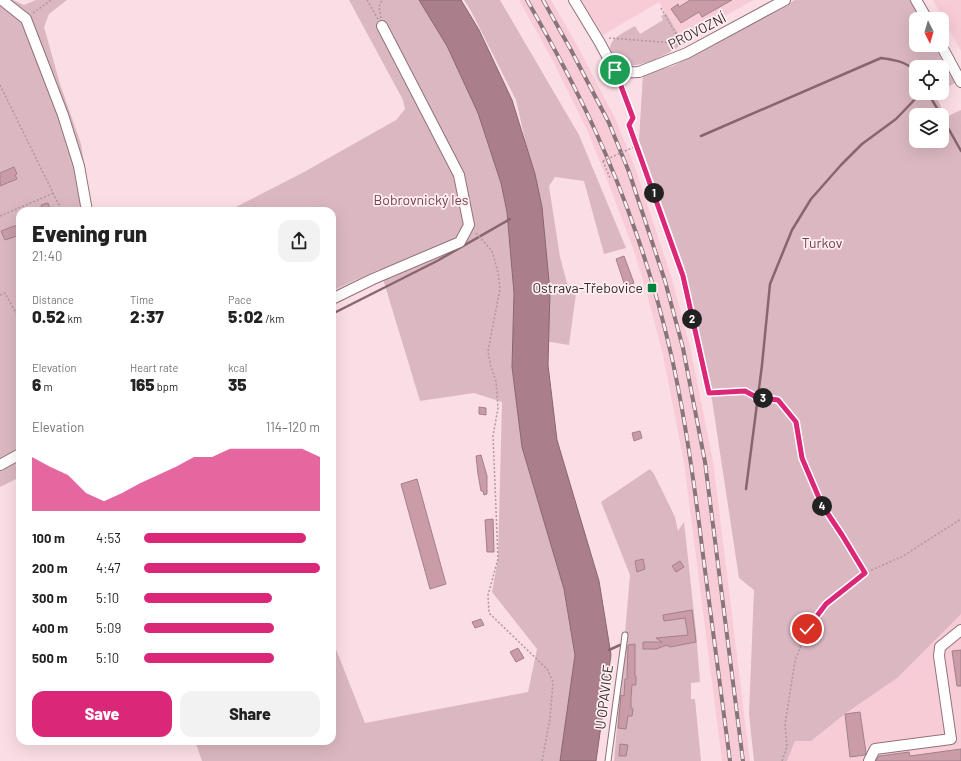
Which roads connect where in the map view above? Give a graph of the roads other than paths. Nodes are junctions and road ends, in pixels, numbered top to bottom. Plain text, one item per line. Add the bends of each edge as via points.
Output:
1 (2, 0) edge
2 (574, 0) edge
3 (785, 0) edge
4 (916, 0) edge
5 (923, 12) edge
6 (382, 26) road end
7 (945, 52) edge
8 (961, 82) edge
9 (86, 207) edge
10 (336, 297) edge
11 (16, 456) edge
12 (0, 465) edge
13 (961, 630) edge
14 (625, 635) dead end
15 (608, 761) edge
16 (868, 761) edge

1 - 9 street via 26,19 63,115 79,166
2 - 3 street, PROVOZNÍ via 616,73 640,72 687,53
4 - 5 street
6 - 10 street via 459,175 469,225 460,242
7 - 8 street
11 - 12 street
13 - 16 street via 940,647 939,656 952,739 875,749
14 - 15 lane, U OPAVICE

